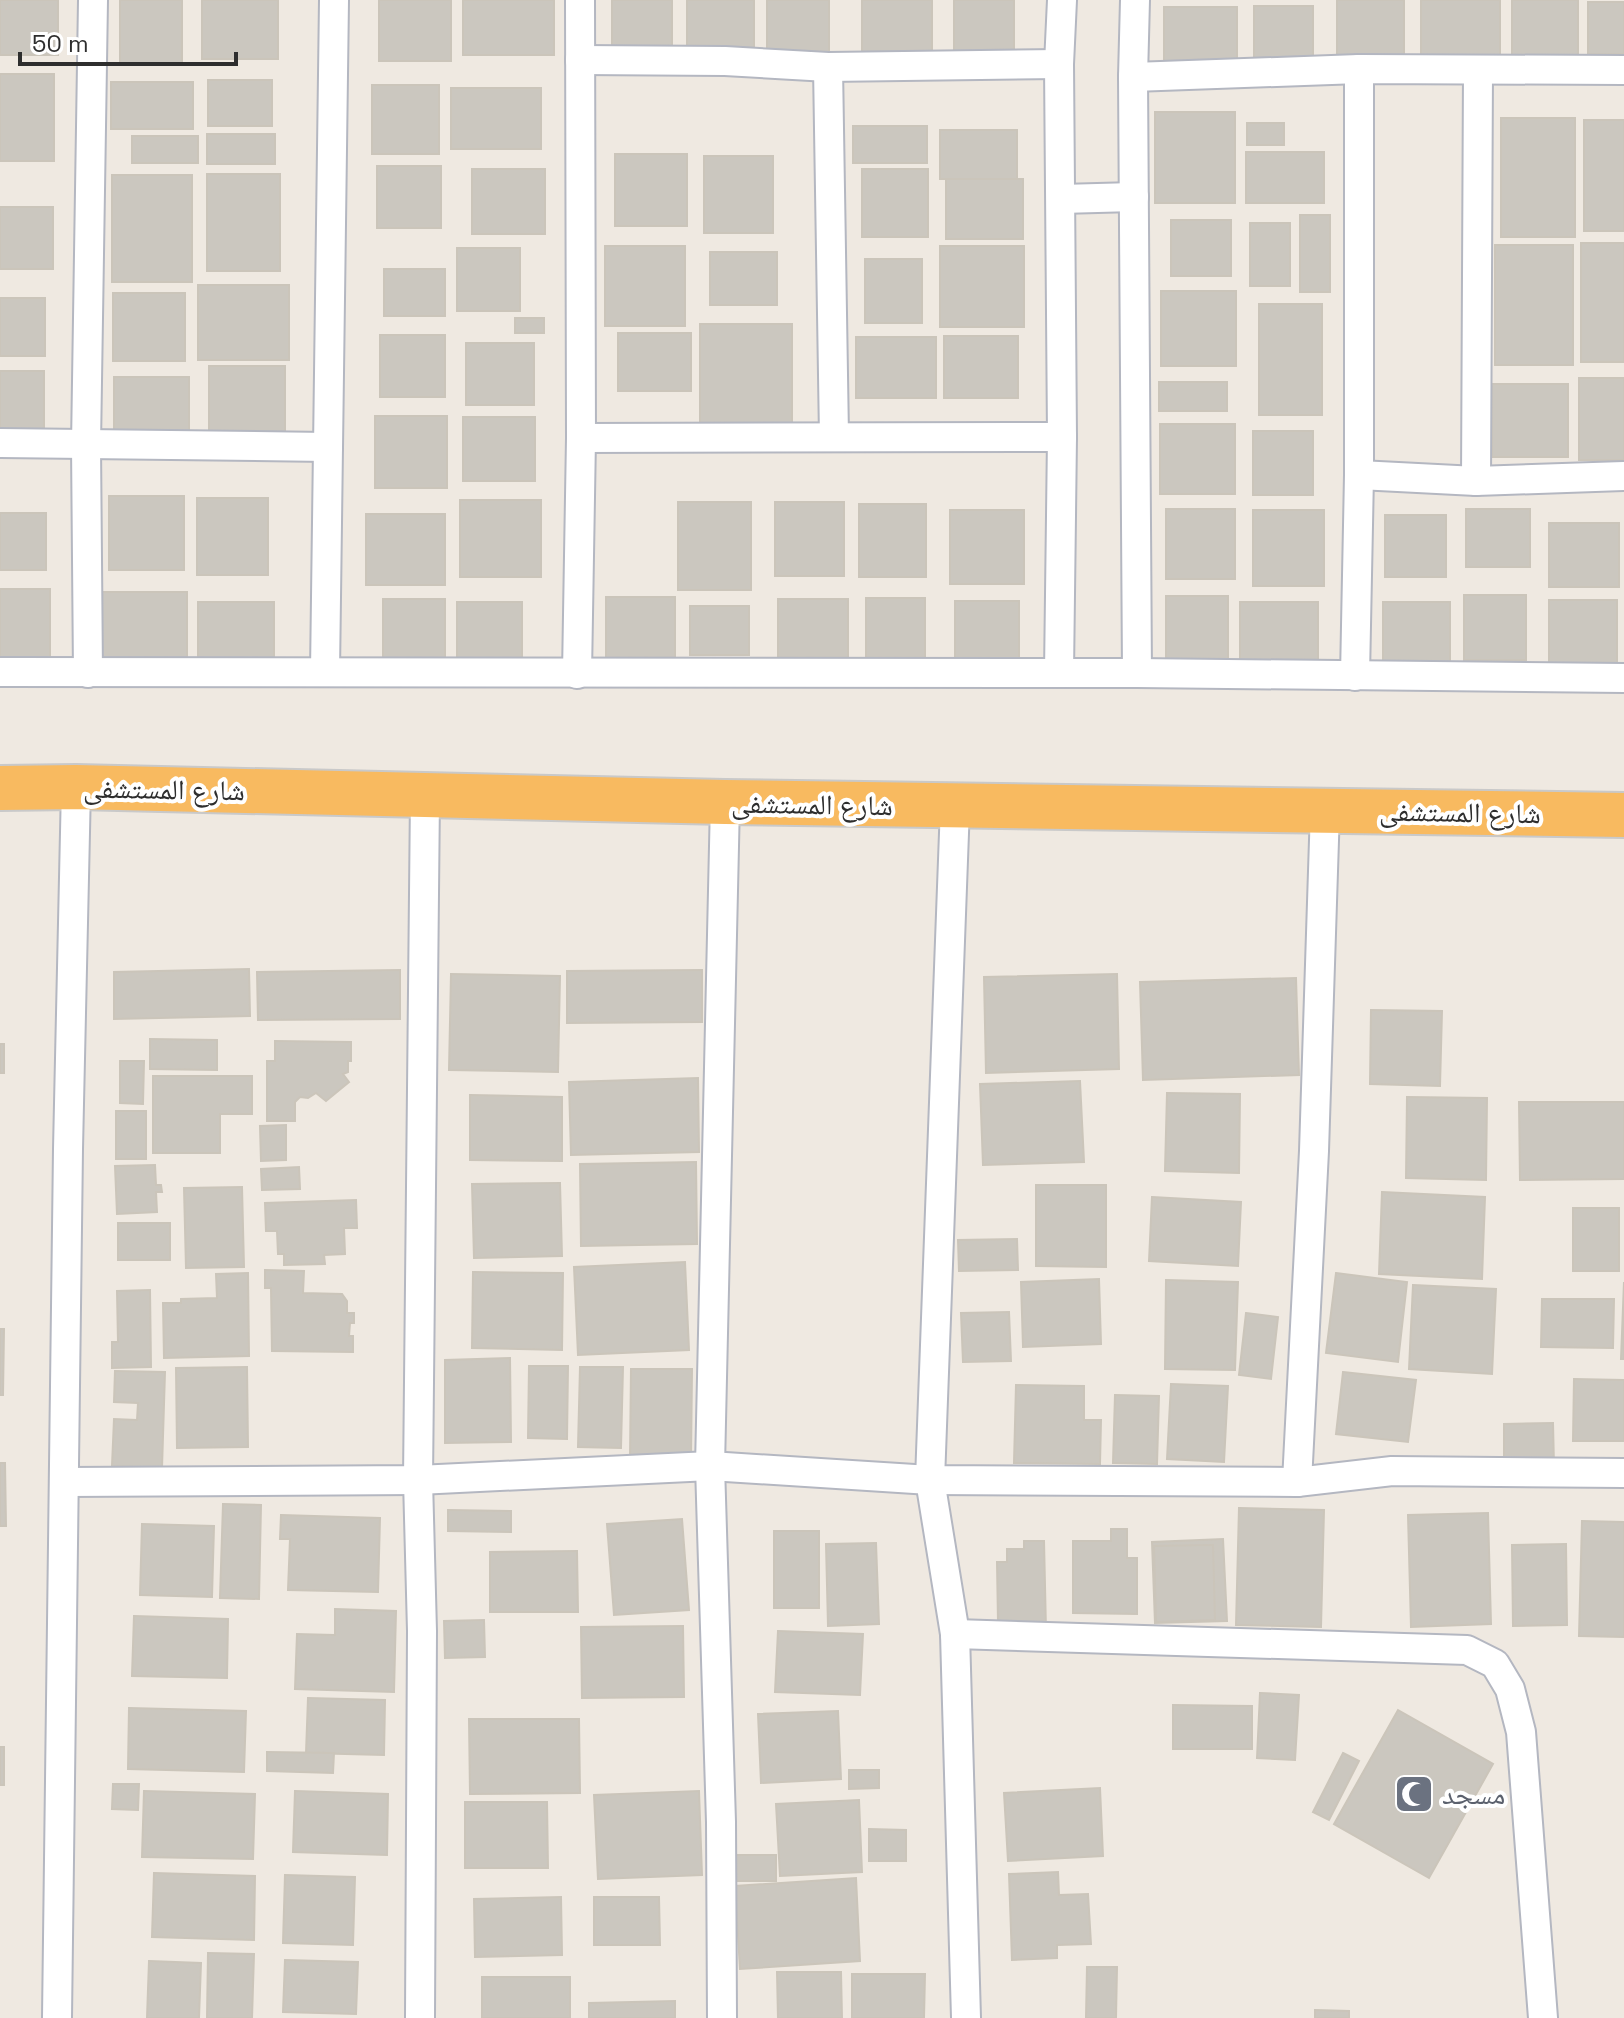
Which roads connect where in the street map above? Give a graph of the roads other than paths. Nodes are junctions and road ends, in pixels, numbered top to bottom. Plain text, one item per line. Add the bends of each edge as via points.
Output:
1 (93, 0) edge
2 (334, 0) edge
3 (580, 0) edge
4 (1062, 0) edge
5 (1135, 0) edge
6 (580, 60) junction
7 (1059, 64) junction
8 (828, 67) junction
9 (1359, 69) junction
10 (1624, 70) edge
11 (1478, 71) junction
12 (1133, 77) junction
13 (1134, 197) junction
14 (1061, 199) junction
15 (834, 436) junction
16 (1062, 437) junction
17 (581, 438) junction
18 (0, 443) edge
19 (86, 445) junction
20 (328, 447) junction
21 (1359, 475) junction
22 (1624, 476) edge
23 (1476, 481) junction
24 (0, 672) edge
25 (325, 672) junction
26 (88, 673) junction
27 (1059, 673) junction
28 (1137, 673) junction
29 (577, 674) junction
30 (1355, 676) junction
31 (1624, 678) edge
32 (76, 787) junction
33 (0, 788) edge
34 (425, 796) junction
35 (725, 802) junction
36 (955, 806) junction
37 (1325, 809) junction
38 (1624, 815) edge
39 (710, 1466) junction
40 (1624, 1473) edge
41 (418, 1480) junction
42 (930, 1480) junction
43 (65, 1482) junction
44 (1297, 1482) junction
45 (955, 1634) junction
46 (57, 2018) edge
47 (420, 2018) edge
48 (722, 2018) edge
49 (966, 2018) edge
50 (1543, 2018) edge

1 - 19 street
2 - 20 street
3 - 6 street
4 - 7 street
5 - 12 street
6 - 8 street
6 - 17 street
7 - 8 street
7 - 14 street
8 - 15 street
9 - 11 street
9 - 12 street
9 - 21 street
10 - 11 street
11 - 23 street
12 - 13 street
13 - 14 street
13 - 28 street
14 - 16 street
15 - 16 street
15 - 17 street
16 - 27 street
17 - 29 street
18 - 19 street
19 - 20 street
19 - 26 street
20 - 25 street
21 - 23 street
21 - 30 street
22 - 23 street
24 - 26 street
25 - 26 street
25 - 29 street
27 - 28 street
27 - 29 street
28 - 30 street
30 - 31 street
32 - 33 highway, شارع المستشفى
32 - 34 highway, شارع المستشفى
32 - 43 street
34 - 35 highway, شارع المستشفى
34 - 41 street
35 - 36 highway, شارع المستشفى
35 - 39 street
36 - 37 highway, شارع المستشفى
36 - 42 street
37 - 38 highway, شارع المستشفى
37 - 44 street
39 - 41 street
39 - 42 street
39 - 48 street
40 - 44 street via 1392,1471
41 - 43 street
41 - 47 street
42 - 44 street
42 - 45 street
43 - 46 street
45 - 49 street
45 - 50 street via 1467,1650 1495,1664 1510,1689 1521,1732

